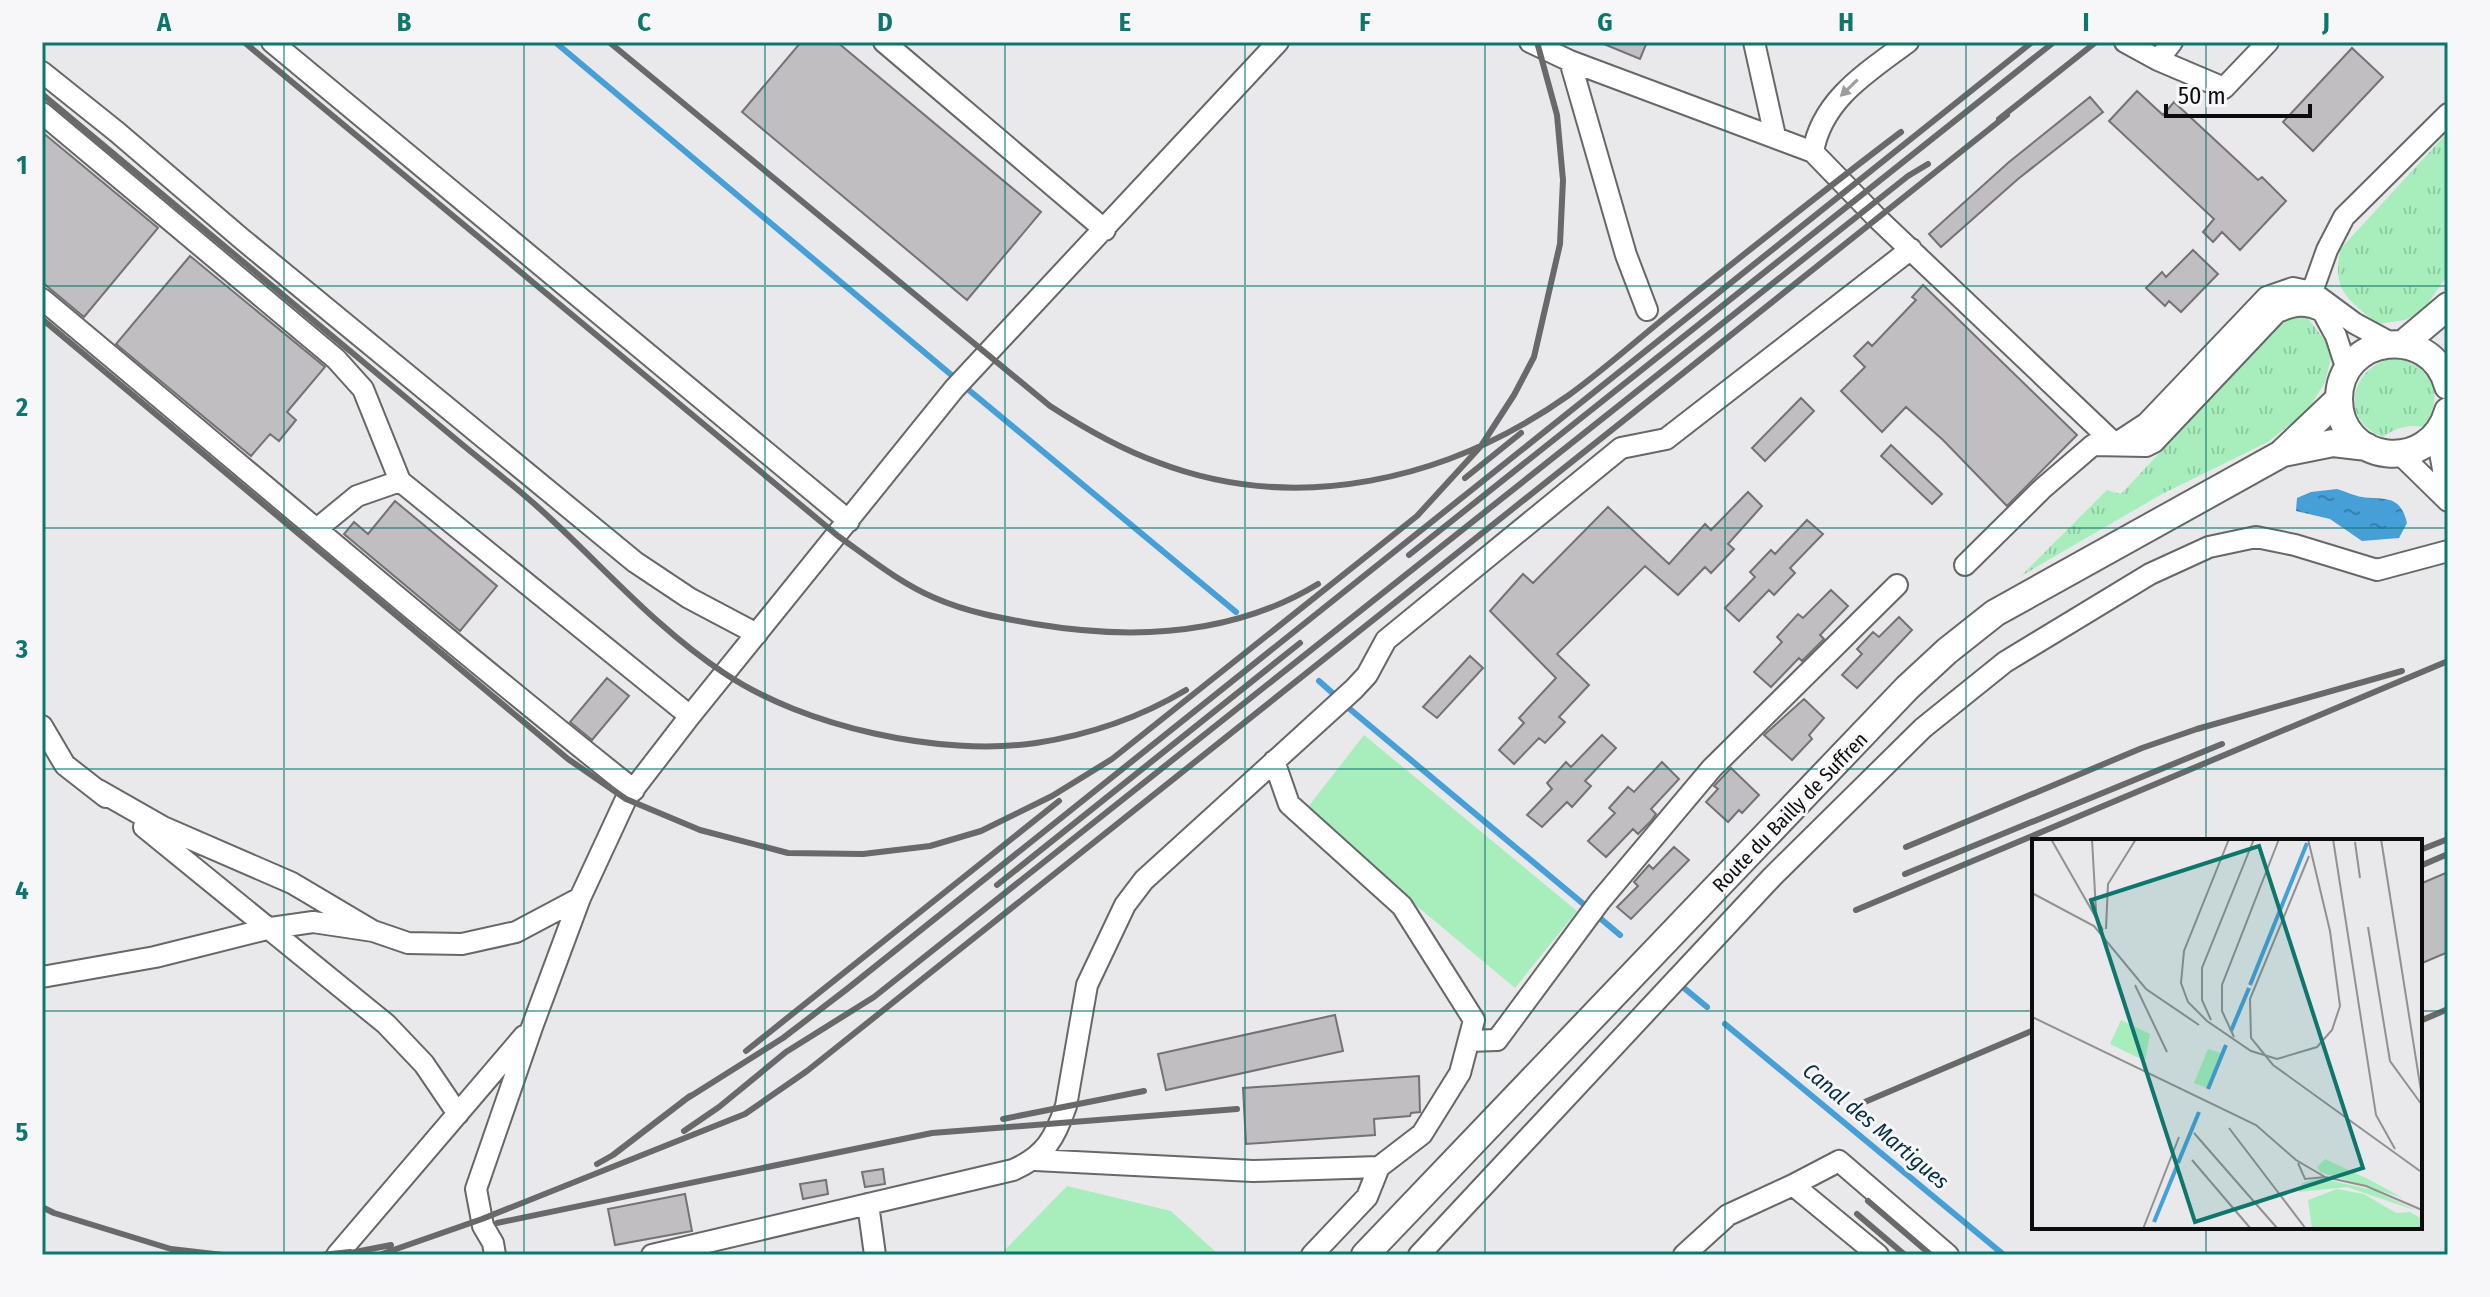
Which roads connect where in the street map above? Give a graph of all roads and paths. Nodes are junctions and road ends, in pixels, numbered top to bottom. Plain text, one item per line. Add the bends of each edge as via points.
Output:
1 (272, 42) edge
2 (884, 42) edge
3 (1278, 42) edge
4 (1530, 42) edge
5 (1754, 42) edge
6 (1908, 42) edge
7 (2125, 42) edge
8 (2172, 42) edge
9 (2268, 42) edge
10 (2158, 60) junction
11 (1570, 61) junction
12 (42, 72) edge
13 (42, 113) edge
14 (2448, 114) edge
15 (1775, 136) junction
16 (1813, 152) junction
17 (1105, 230) junction
18 (1911, 249) junction
19 (2312, 292) junction
20 (42, 299) edge
21 (2448, 306) edge
22 (1647, 310) dead end
23 (2322, 311) junction
24 (2448, 341) edge
25 (2397, 344) junction
26 (2347, 370) junction
27 (2447, 382) edge
28 (2339, 399) junction
29 (2442, 423) edge
30 (2115, 444) junction
31 (2367, 447) junction
32 (2281, 454) junction
33 (2400, 454) junction
34 (400, 481) junction
35 (2448, 500) edge
36 (849, 521) junction
37 (318, 528) junction
38 (2448, 551) edge
39 (1965, 565) dead end
40 (1897, 585) dead end
41 (757, 634) junction
42 (690, 716) junction
43 (42, 726) edge
44 (1274, 761) junction
45 (98, 790) junction
46 (634, 790) junction
47 (580, 898) junction
48 (271, 928) junction
49 (373, 931) junction
50 (42, 977) edge
51 (532, 1027) junction
52 (1469, 1041) junction
53 (458, 1114) junction
54 (1035, 1160) junction
55 (1379, 1167) junction
56 (1793, 1185) junction
57 (868, 1204) junction
58 (337, 1255) edge
59 (495, 1255) edge
60 (652, 1255) edge
61 (875, 1255) edge
62 (1312, 1255) edge
63 (1365, 1255) edge
64 (1419, 1255) edge
65 (1684, 1255) edge
66 (1878, 1255) edge
67 (1948, 1255) edge

1 - 36 street
2 - 17 street
3 - 17 street
4 - 11 street
5 - 15 street
6 -> 16 street via 1834,102
7 - 10 street
8 - 10 street
9 - 10 street via 2224,88
11 - 15 street
11 - 22 street
12 - 41 street via 635,562
13 - 34 street via 336,359 363,389
14 - 19 street via 2344,217
15 - 16 street
16 - 18 street
17 - 36 street via 954,389
18 - 30 street
18 - 44 street via 1666,439 1621,448 1386,640 1367,675
19 - 23 street
19 - 25 street via 2354,323
19 - 30 street via 2293,288 2267,297 2147,423
20 - 37 street
21 - 25 main road
23 - 26 street
23 - 30 street via 2297,305 2277,312 2154,442
24 - 27 main road
25 - 26 main road via 2366,352
25 - 27 main road via 2429,355
26 - 28 main road
28 - 31 main road via 2346,427
28 - 32 main road, Route du Bailly de Suffren
29 - 33 main road via 2427,444
29 - 35 street
30 - 39 street via 2093,445
31 - 32 main road, Route du Bailly de Suffren via 2333,443
31 - 33 main road, Route du Bailly de Suffren
32 - 63 main road, Route du Bailly de Suffren via 1995,613 1947,651
33 - 35 street
34 - 37 street via 357,496
34 - 42 street
36 - 41 street
37 - 46 street via 473,662
38 - 64 street via 2377,570 2256,537 2209,547 2150,574 2005,662 1923,728 1772,877
40 - 52 street via 1712,768 1600,901 1497,1040
41 - 42 street
42 - 46 street
43 - 45 street via 65,765
44 - 52 street via 1289,804 1402,906 1474,1020
44 - 54 street via 1144,880 1125,905 1087,985 1060,1124
45 - 48 street
45 - 49 street via 163,827 292,883
46 - 47 street
47 - 49 street via 516,932 462,944 408,943
47 - 51 street
48 - 49 street via 313,922
48 - 50 street via 155,957
48 - 53 street via 386,1024 424,1064
51 - 53 street
51 - 59 street via 476,1189
52 - 55 street via 1460,1073 1422,1134
53 - 58 street
54 - 55 street via 1253,1171
54 - 57 street via 1013,1170
55 - 62 street via 1367,1197
56 - 65 street via 1728,1215
56 - 66 street
56 - 67 street via 1839,1161
57 - 60 street
57 - 61 street

